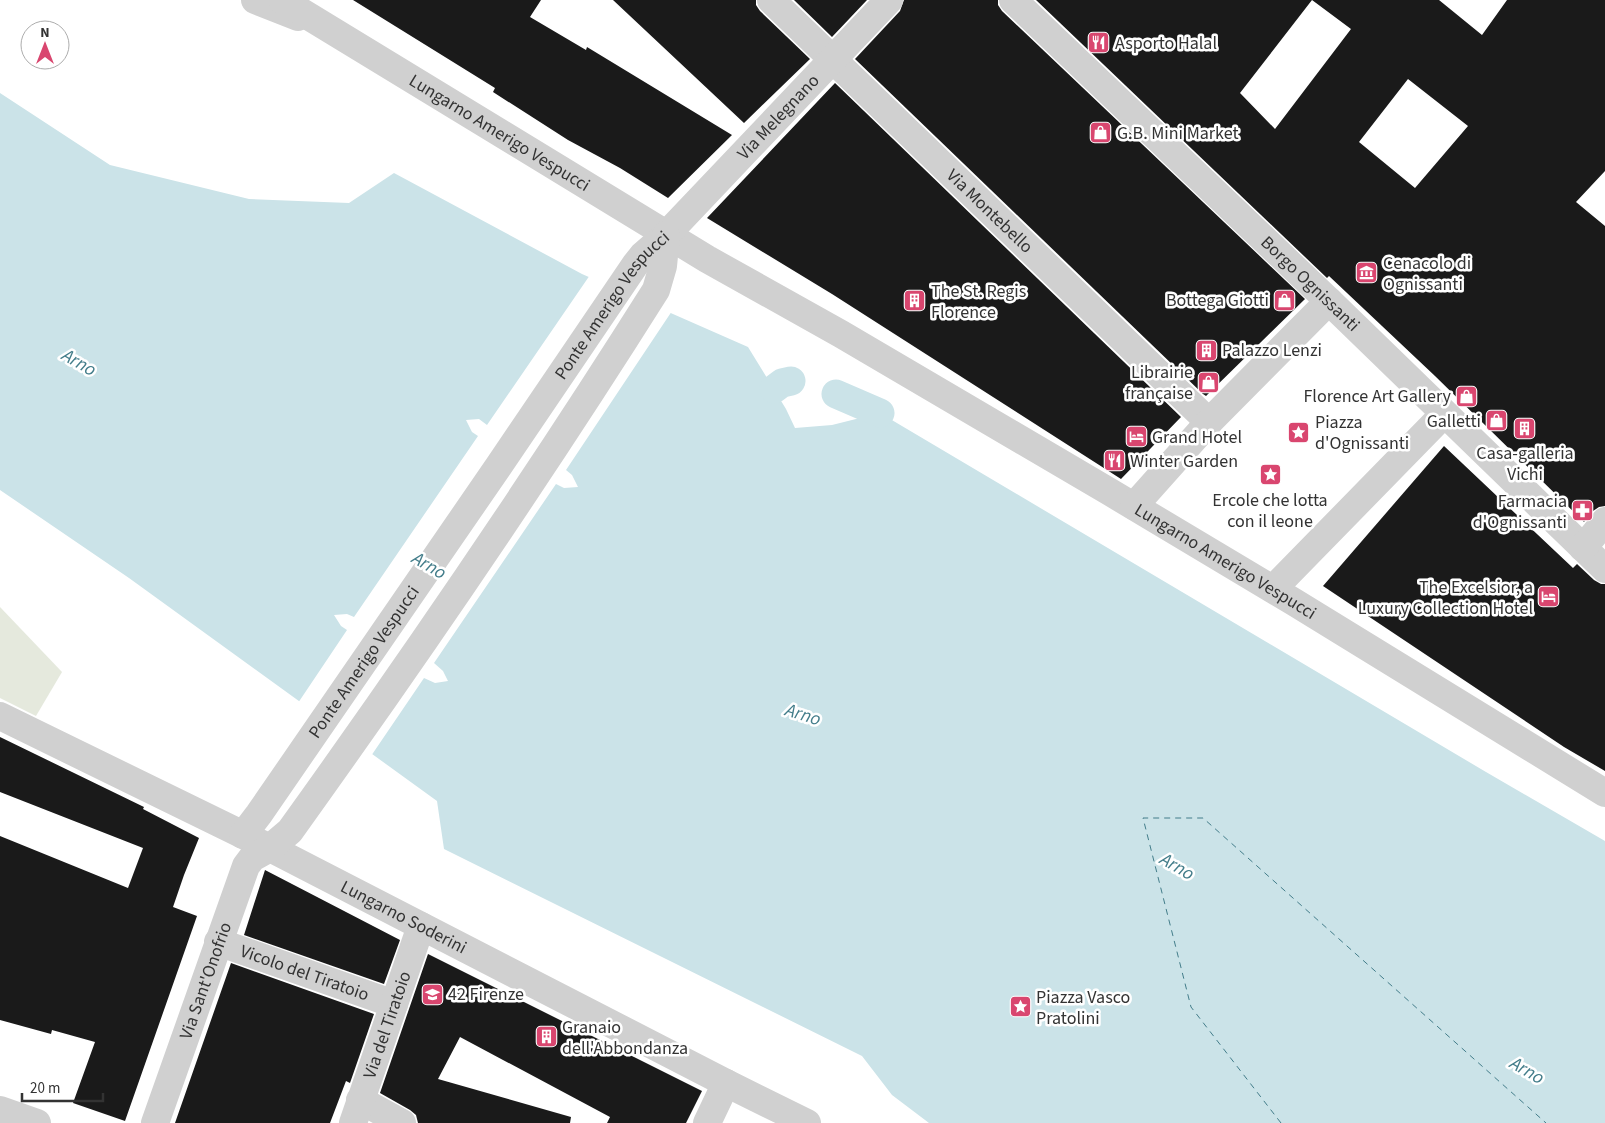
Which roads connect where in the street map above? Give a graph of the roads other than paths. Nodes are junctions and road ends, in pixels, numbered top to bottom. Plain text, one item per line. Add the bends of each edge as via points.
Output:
1 (255, 0) edge
2 (282, 0) edge
3 (771, 0) edge
4 (889, 0) edge
5 (1013, 0) edge
6 (334, 32) junction
7 (833, 59) junction
8 (666, 234) junction
9 (1329, 301) junction
10 (1444, 414) junction
11 (1209, 422) junction
12 (1134, 506) junction
13 (1605, 521) edge
14 (1583, 548) junction
15 (1605, 569) edge
16 (1273, 589) junction
17 (0, 716) edge
18 (1605, 793) edge
19 (243, 835) junction
20 (270, 848) junction
21 (421, 926) junction
22 (218, 942) junction
23 (394, 1004) junction
24 (726, 1083) junction
25 (0, 1110) edge
26 (357, 1111) edge
27 (37, 1123) edge
28 (154, 1123) edge
29 (402, 1123) edge
30 (706, 1123) edge
31 (807, 1123) edge

1 - 6 street, Lungarno Amerigo Vespucci
2 - 6 street, Lungarno Amerigo Vespucci
3 - 7 street, Via Montebello
4 - 7 street, Via Melegnano
5 - 9 street, Borgo Ognissanti
6 - 8 street, Lungarno Amerigo Vespucci
7 - 8 street, Via Melegnano
7 - 11 street, Via Montebello
8 - 12 street, Lungarno Amerigo Vespucci via 716,244 734,254 793,289 841,334
8 - 19 street, Ponte Amerigo Vespucci via 629,273
8 - 20 street, Ponte Amerigo Vespucci via 663,266 656,290 549,458 292,829
9 - 10 street, Borgo Ognissanti
9 - 11 street
10 - 14 street, Borgo Ognissanti
10 - 16 street
11 - 12 street
12 - 16 street, Lungarno Amerigo Vespucci
13 - 14 street
14 - 15 street, Borgo Ognissanti
16 - 18 street, Lungarno Amerigo Vespucci
17 - 19 street, Lungarno Soderini
19 - 20 street, Lungarno Soderini
20 - 21 street, Lungarno Soderini
20 - 22 street, Via Sant'Onofrio via 252,858 246,866
21 - 23 street, Via del Tiratoio
21 - 24 street, Lungarno Soderini
22 - 23 street, Vicolo del Tiratoio
22 - 28 street, Via Sant'Onofrio
23 - 26 street, Via del Tiratoio
24 - 30 street
24 - 31 street, Lungarno Soderini
25 - 27 street
26 - 29 street

